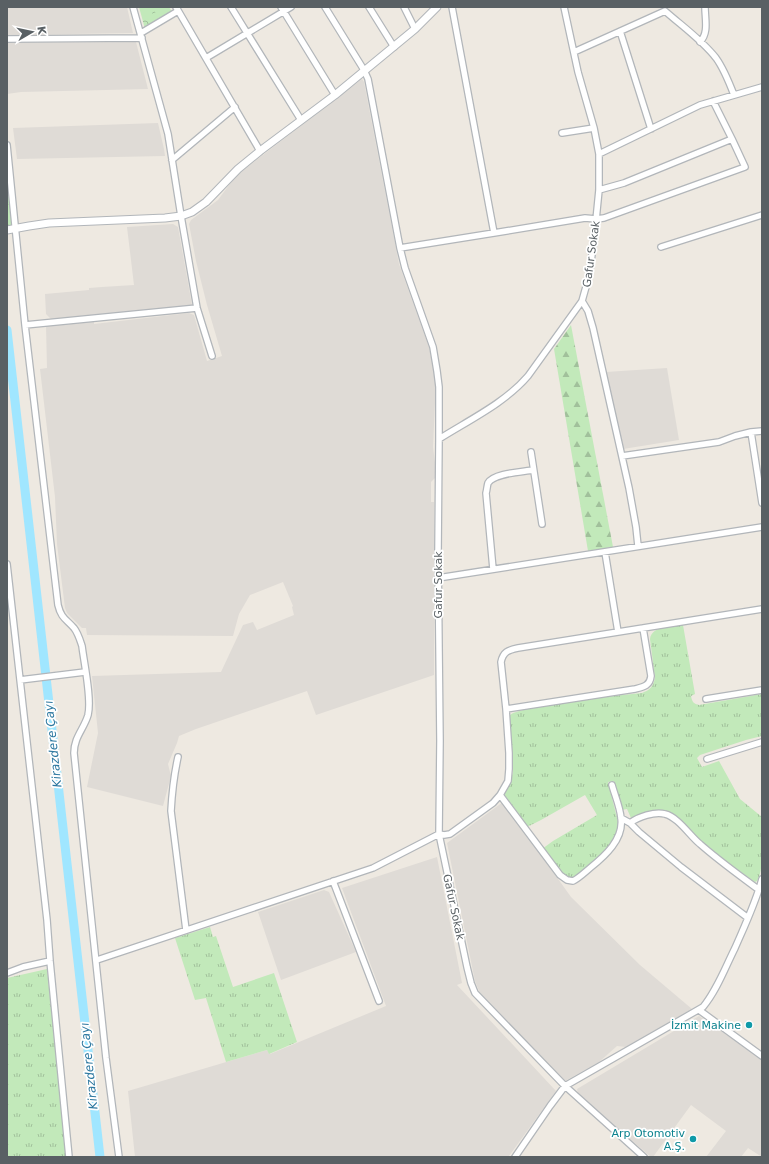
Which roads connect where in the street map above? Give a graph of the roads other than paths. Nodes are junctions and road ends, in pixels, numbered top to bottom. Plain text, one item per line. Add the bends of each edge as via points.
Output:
1 (133, 7) edge
2 (231, 7) edge
3 (291, 7) edge
4 (325, 7) edge
5 (370, 7) edge
6 (404, 7) edge
7 (437, 7) edge
8 (452, 7) edge
9 (564, 7) edge
10 (705, 7) edge
11 (177, 9) edge
12 (282, 9) edge
13 (415, 28) junction
14 (620, 31) junction
15 (247, 34) junction
16 (141, 36) junction
17 (7, 39) edge
18 (700, 42) junction
19 (394, 47) junction
20 (574, 52) junction
21 (206, 58) junction
22 (364, 70) junction
23 (762, 87) edge
24 (734, 94) junction
25 (335, 95) junction
26 (713, 101) junction
27 (235, 107) junction
28 (301, 120) junction
29 (594, 128) junction
30 (651, 129) junction
31 (562, 133) dead end
32 (732, 139) junction
33 (7, 145) edge
34 (260, 150) junction
35 (598, 154) junction
36 (172, 160) junction
37 (599, 190) junction
38 (762, 215) edge
39 (181, 216) junction
40 (596, 219) junction
41 (16, 228) junction
42 (7, 230) edge
43 (494, 233) junction
44 (661, 247) dead end
45 (400, 248) junction
46 (582, 302) junction
47 (197, 308) junction
48 (25, 325) junction
49 (212, 356) dead end
50 (750, 432) junction
51 (762, 432) edge
52 (439, 439) junction
53 (531, 452) dead end
54 (622, 456) junction
55 (534, 470) junction
56 (762, 503) edge
57 (542, 524) dead end
58 (762, 527) edge
59 (638, 546) junction
60 (605, 552) junction
61 (7, 564) edge
62 (493, 569) junction
63 (438, 578) junction
64 (762, 609) edge
65 (643, 628) junction
66 (618, 632) junction
67 (83, 672) junction
68 (24, 680) junction
69 (762, 690) edge
70 (706, 699) dead end
71 (506, 709) junction
72 (762, 742) edge
73 (178, 757) dead end
74 (707, 759) dead end
75 (612, 785) dead end
76 (500, 795) junction
77 (621, 818) junction
78 (630, 823) junction
79 (439, 834) junction
80 (762, 879) edge
81 (333, 881) junction
82 (758, 890) junction
83 (748, 918) junction
84 (186, 930) junction
85 (97, 960) junction
86 (50, 961) junction
87 (7, 973) edge
88 (379, 1001) dead end
89 (699, 1010) junction
90 (762, 1056) edge
91 (565, 1086) junction
92 (70, 1157) edge
93 (119, 1157) edge
94 (516, 1157) edge
95 (643, 1157) edge

1 - 16 street
2 - 15 street
3 - 12 street
4 - 22 street
5 - 19 street
6 - 13 street
7 - 13 street
8 - 43 street
9 - 20 street, Gafur Sokak
10 - 18 street via 706,32
11 - 16 street
11 - 21 street
12 - 15 street
12 - 25 street
13 - 19 street
14 - 18 street via 665,11
14 - 20 street
14 - 30 street
15 - 21 street
15 - 28 street
16 - 17 street
16 - 36 street via 168,134
18 - 24 street via 716,59
19 - 22 street
20 - 29 street, Gafur Sokak
21 - 27 street
22 - 25 street
22 - 45 street via 368,79
23 - 24 street
24 - 26 street
25 - 28 street
26 - 30 street
26 - 32 street
27 - 34 street
27 - 36 street
28 - 34 street
29 - 31 street
29 - 35 street, Gafur Sokak
30 - 35 street
32 - 37 street via 624,183
32 - 40 street via 745,167 613,216
33 - 41 street
34 - 39 street via 238,169 213,197 192,212
35 - 37 street, Gafur Sokak
36 - 39 street
37 - 40 street, Gafur Sokak
38 - 44 street
39 - 41 street via 49,223
39 - 47 street
40 - 43 street via 585,218
40 - 46 street, Gafur Sokak via 589,276
41 - 42 street
41 - 48 street
43 - 45 street
45 - 52 street via 433,347 439,387
46 - 52 street, Gafur Sokak via 520,385
46 - 54 street via 591,318
47 - 48 street
47 - 49 street
48 - 67 street via 58,605 61,616 80,638
50 - 51 street
50 - 54 street via 719,442
50 - 56 street
52 - 63 street, Gafur Sokak
53 - 55 street
54 - 59 street
55 - 57 street
55 - 62 street via 499,475 492,478 488,484 486,493
58 - 59 street
59 - 60 street
60 - 62 street
60 - 66 street
61 - 68 street
62 - 63 street
63 - 79 street, Gafur Sokak
64 - 65 street
65 - 66 street
65 - 71 street via 650,676 648,684 644,687
66 - 71 street via 507,651 501,662
67 - 68 street
67 - 85 street via 88,695 88,714 74,745 74,753
68 - 86 street
69 - 70 street
71 - 76 street via 509,769 508,781
72 - 74 street
73 - 84 street via 171,811
75 - 77 street
76 - 77 street via 560,875 570,881 581,876 609,851 619,834
76 - 79 street via 493,803 450,834
77 - 78 street
78 - 82 street via 654,814 669,815 699,844
78 - 83 street via 681,868
79 - 81 street via 373,868
79 - 91 street, Gafur Sokak via 473,989
80 - 82 street
81 - 84 street
81 - 88 street
82 - 83 street
83 - 89 street via 717,986
84 - 85 street
85 - 93 street
86 - 87 street
86 - 92 street
89 - 90 street
89 - 91 street
91 - 94 street
91 - 95 street, Gafur Sokak

